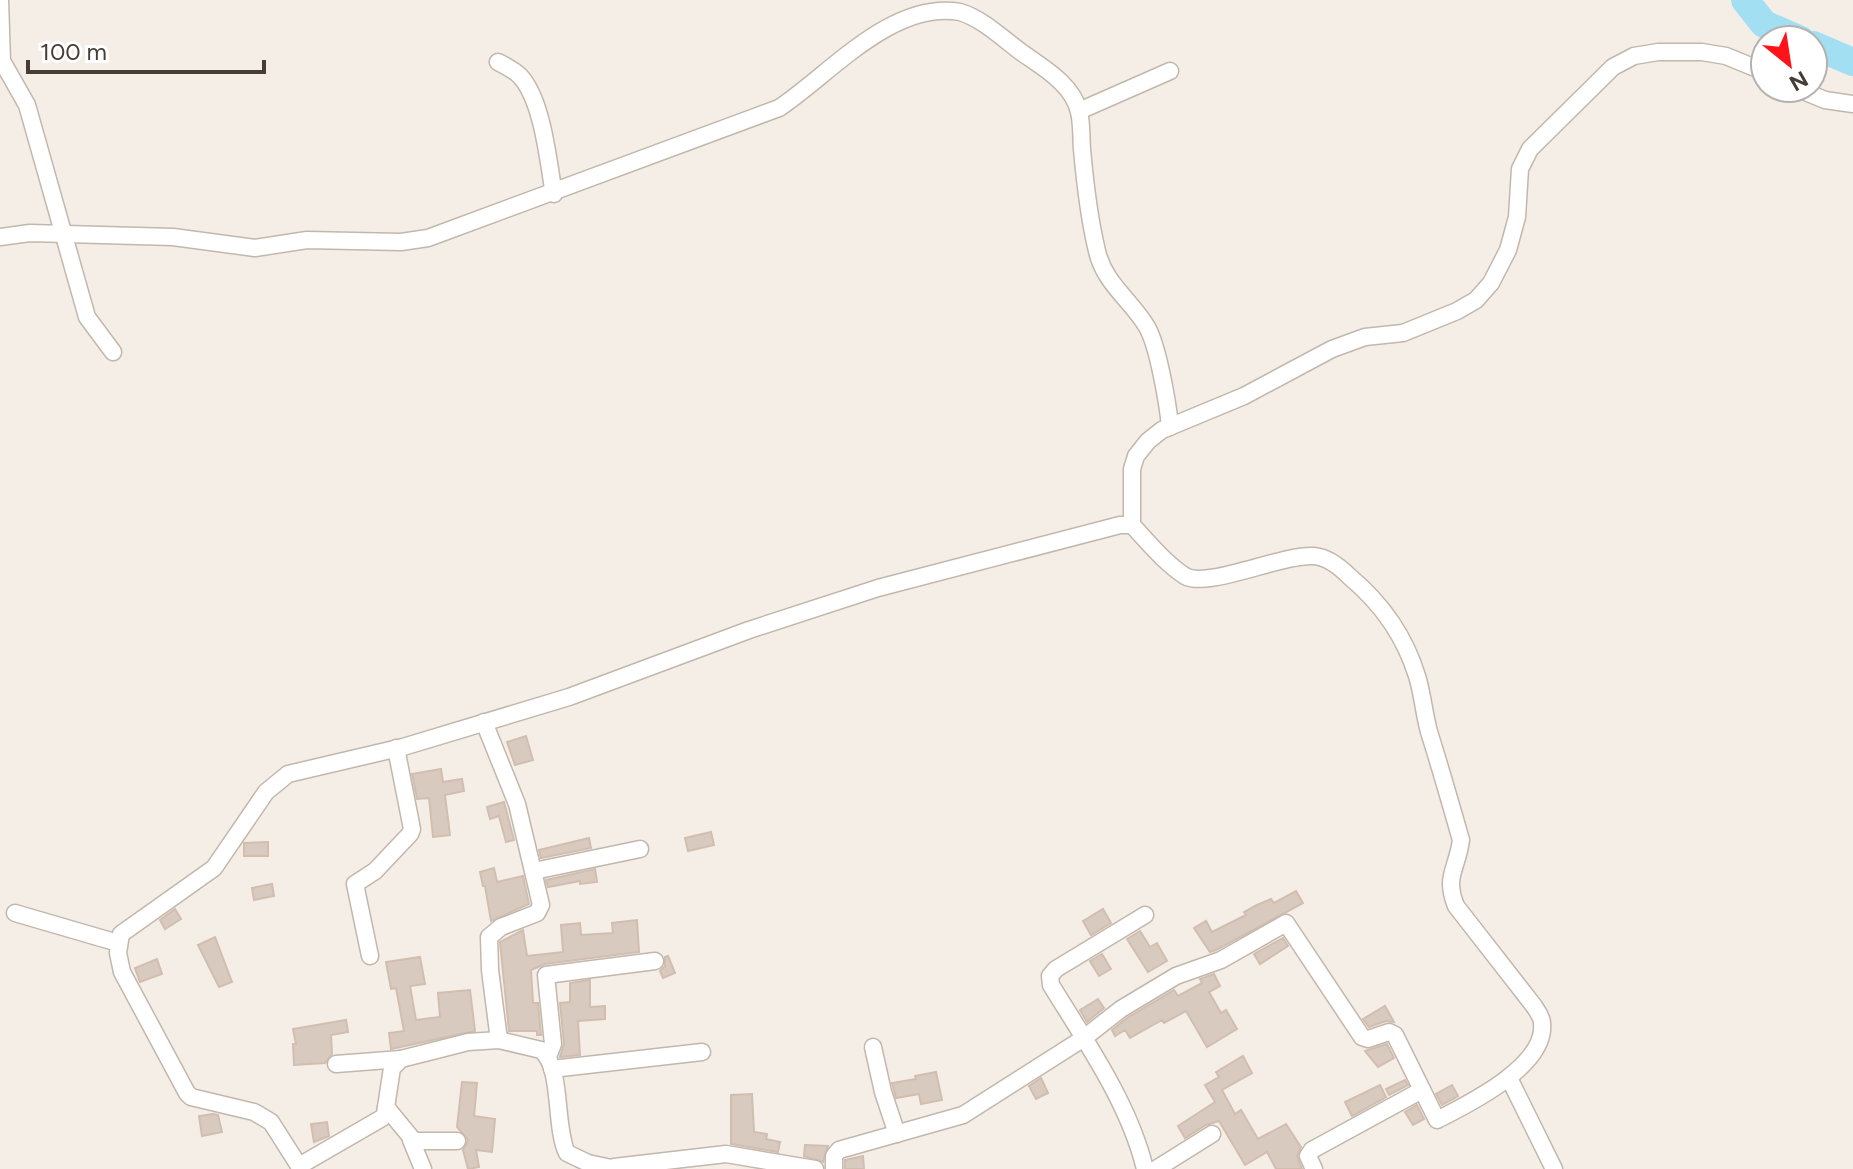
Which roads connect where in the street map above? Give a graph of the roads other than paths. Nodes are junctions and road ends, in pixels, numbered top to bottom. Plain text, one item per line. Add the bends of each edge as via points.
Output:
1 (0, 0) edge
2 (498, 62) dead end
3 (1749, 65) edge
4 (1170, 71) dead end
5 (1829, 101) edge
6 (1853, 104) edge
7 (1079, 111) junction
8 (554, 194) junction
9 (64, 235) junction
10 (0, 237) edge
11 (113, 352) dead end
12 (1170, 427) junction
13 (1132, 525) junction
14 (484, 722) junction
15 (396, 748) junction
16 (640, 849) dead end
17 (534, 871) junction
18 (15, 913) dead end
19 (1145, 915) dead end
20 (118, 943) junction
21 (370, 956) dead end
22 (655, 961) dead end
23 (1084, 1038) junction
24 (499, 1040) junction
25 (873, 1047) dead end
26 (702, 1052) dead end
27 (401, 1059) junction
28 (550, 1063) junction
29 (336, 1064) dead end
30 (1509, 1078) junction
31 (1422, 1090) junction
32 (386, 1107) junction
33 (897, 1134) junction
34 (1212, 1134) dead end
35 (411, 1140) junction
36 (457, 1141) dead end
37 (300, 1167) edge
38 (615, 1168) edge
39 (423, 1169) edge
40 (815, 1169) edge
41 (834, 1169) edge
42 (1145, 1169) edge
43 (1156, 1169) edge
44 (1314, 1169) edge
45 (1554, 1169) edge

1 - 9 street via 2,61 27,105
2 - 8 street via 515,71 528,89
3 - 12 street via 1702,52 1658,52 1613,67 1530,149 1520,169 1517,217 1508,250 1476,300 1403,333 1365,337 1332,349 1244,396
4 - 7 street
5 - 6 street
7 - 8 street via 1058,79 979,21 945,9 916,13 856,43 779,108
7 - 12 street via 1097,251 1109,281 1151,334
8 - 9 street via 458,229 401,242 307,240 255,248 173,237
9 - 10 street
9 - 11 street via 89,323
12 - 13 street via 1136,456
13 - 14 street via 878,588
13 - 30 street via 1187,578 1203,580 1295,556 1318,556 1368,592 1386,615 1417,675 1461,840 1450,892 1542,1021 1531,1054
14 - 15 street
14 - 17 street via 517,804
15 - 20 street via 279,780 214,868 121,934
15 - 21 street via 412,829 375,871 355,884
16 - 17 street
17 - 24 street via 539,911 489,937
18 - 20 street
19 - 23 street via 1050,976
20 - 37 street via 122,972 187,1093 271,1122
22 - 28 street via 546,975
23 - 31 street via 1176,976 1221,960 1286,923 1358,1033 1368,1039 1393,1033
23 - 33 street via 963,1115
23 - 42 street via 1137,1141
24 - 27 street
24 - 28 street via 541,1050
25 - 33 street
26 - 28 street
27 - 29 street
27 - 32 street via 392,1068
28 - 38 street via 567,1153
30 - 31 street via 1437,1120
30 - 45 street
31 - 44 street via 1312,1150 1308,1156
32 - 35 street
32 - 37 street via 382,1118
33 - 41 street via 839,1150
34 - 43 street
35 - 36 street
35 - 39 street
38 - 40 street via 726,1154

